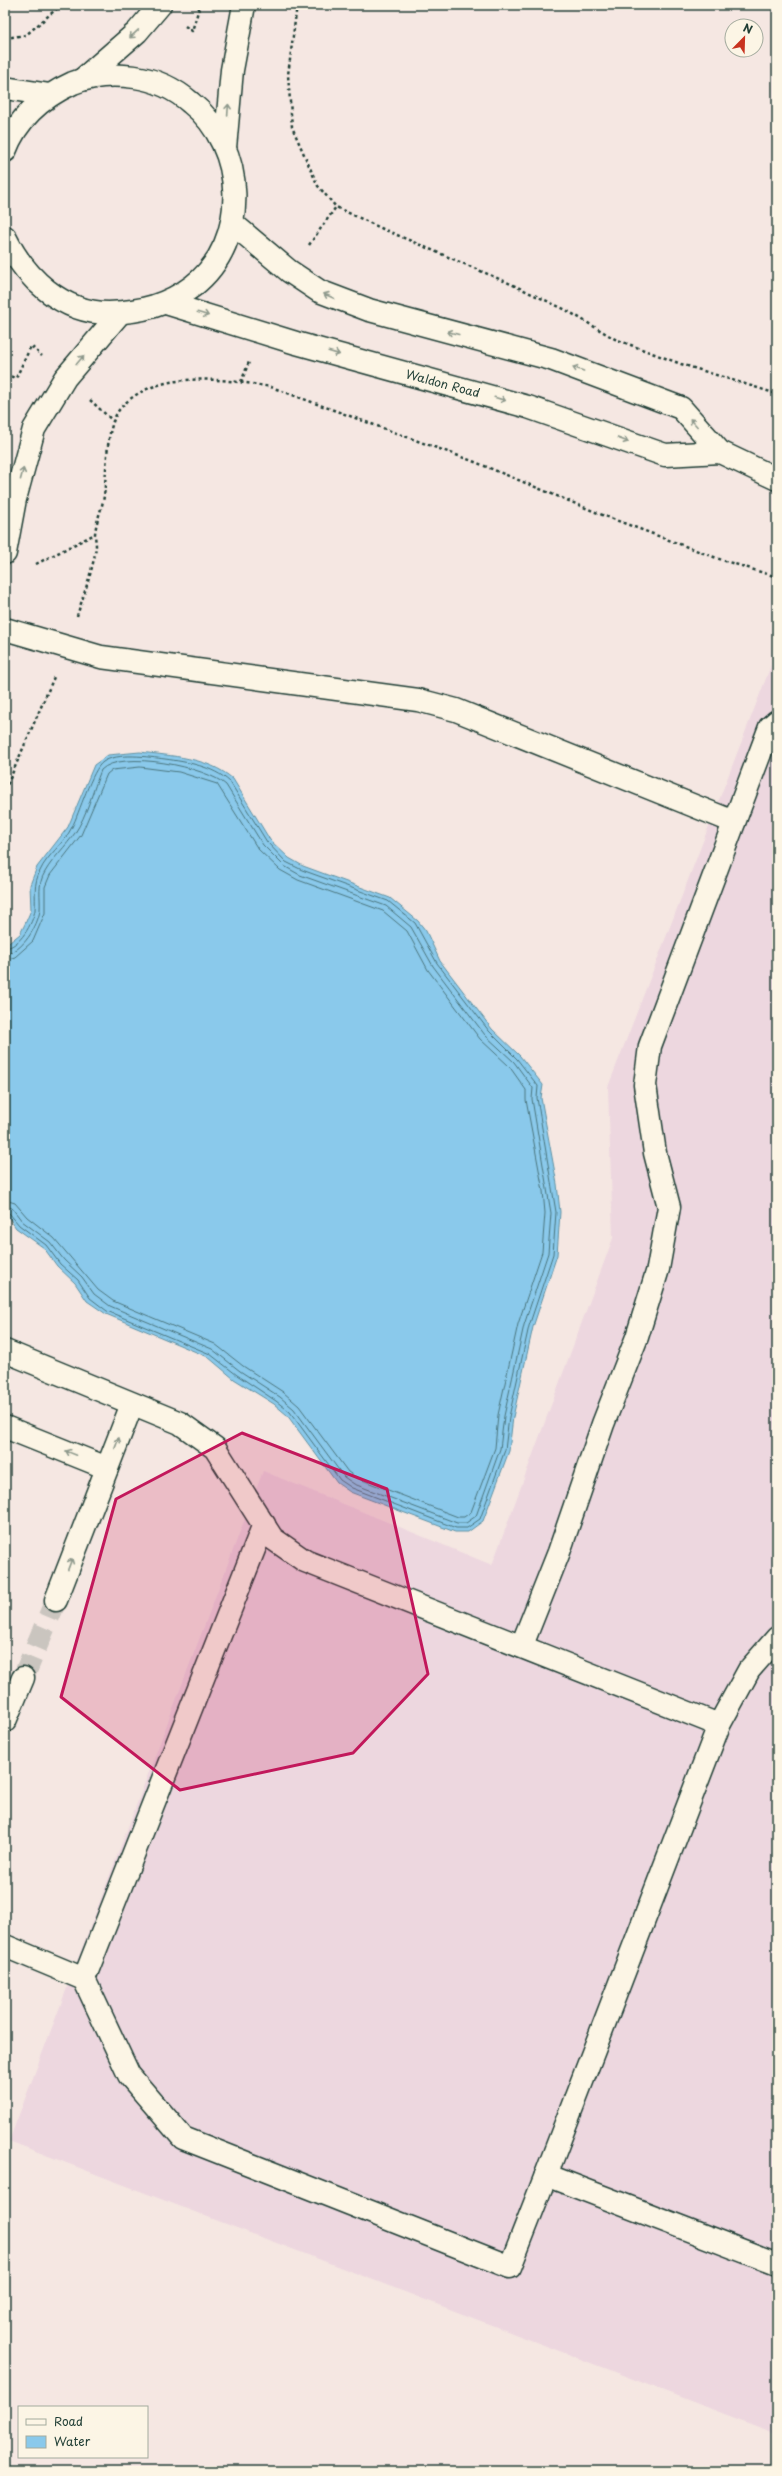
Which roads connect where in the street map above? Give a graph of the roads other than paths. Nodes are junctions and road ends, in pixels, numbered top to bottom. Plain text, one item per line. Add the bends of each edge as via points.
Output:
1 (160, 5) edge
2 (244, 5) edge
3 (83, 79) junction
4 (5, 88) edge
5 (50, 95) junction
6 (225, 148) junction
7 (5, 152) edge
8 (232, 223) junction
9 (6, 244) edge
10 (166, 303) junction
11 (120, 312) junction
12 (720, 452) junction
13 (777, 479) edge
14 (5, 553) edge
15 (5, 629) edge
16 (777, 721) edge
17 (734, 822) junction
18 (5, 1351) edge
19 (132, 1404) junction
20 (5, 1427) edge
21 (107, 1468) junction
22 (264, 1524) junction
23 (56, 1600) tunnel mouth
24 (777, 1638) edge
25 (522, 1646) junction
26 (23, 1678) tunnel mouth
27 (5, 1721) edge
28 (719, 1725) junction
29 (5, 1946) edge
30 (84, 1979) junction
31 (546, 2174) junction
32 (777, 2264) edge

1 -> 3 street via 137,32
6 -> 2 street via 232,70
3 - 5 street
3 - 6 street via 115,74 147,78 177,91 203,112 222,137
4 - 5 street
5 - 7 street via 28,112 10,138
6 - 8 street via 233,168 236,200
8 - 10 street via 216,260 194,285
12 -> 8 street, Waldon Road via 681,408 550,359 369,310 319,291 289,271
9 - 11 street via 19,264 47,291 70,304 102,313
10 - 11 street via 141,311
10 -> 12 street, Waldon Road via 528,407 665,455
14 -> 11 street via 15,499 34,429 65,378
12 - 13 street, Waldon Road
15 - 17 street via 101,657 418,700 456,710
16 - 17 street via 770,727
17 - 25 street via 650,1046 645,1085 655,1153 669,1207 658,1269 637,1337
18 - 19 street
21 -> 19 street
19 - 22 street via 180,1423 215,1448
21 -> 20 street
23 -> 21 street
22 - 25 street via 272,1538 305,1561
22 - 30 street
24 - 28 street via 749,1670
25 - 28 street
26 - 27 street
28 - 31 street
29 - 30 street
30 - 31 street via 129,2075 183,2138 510,2267
31 - 32 street

